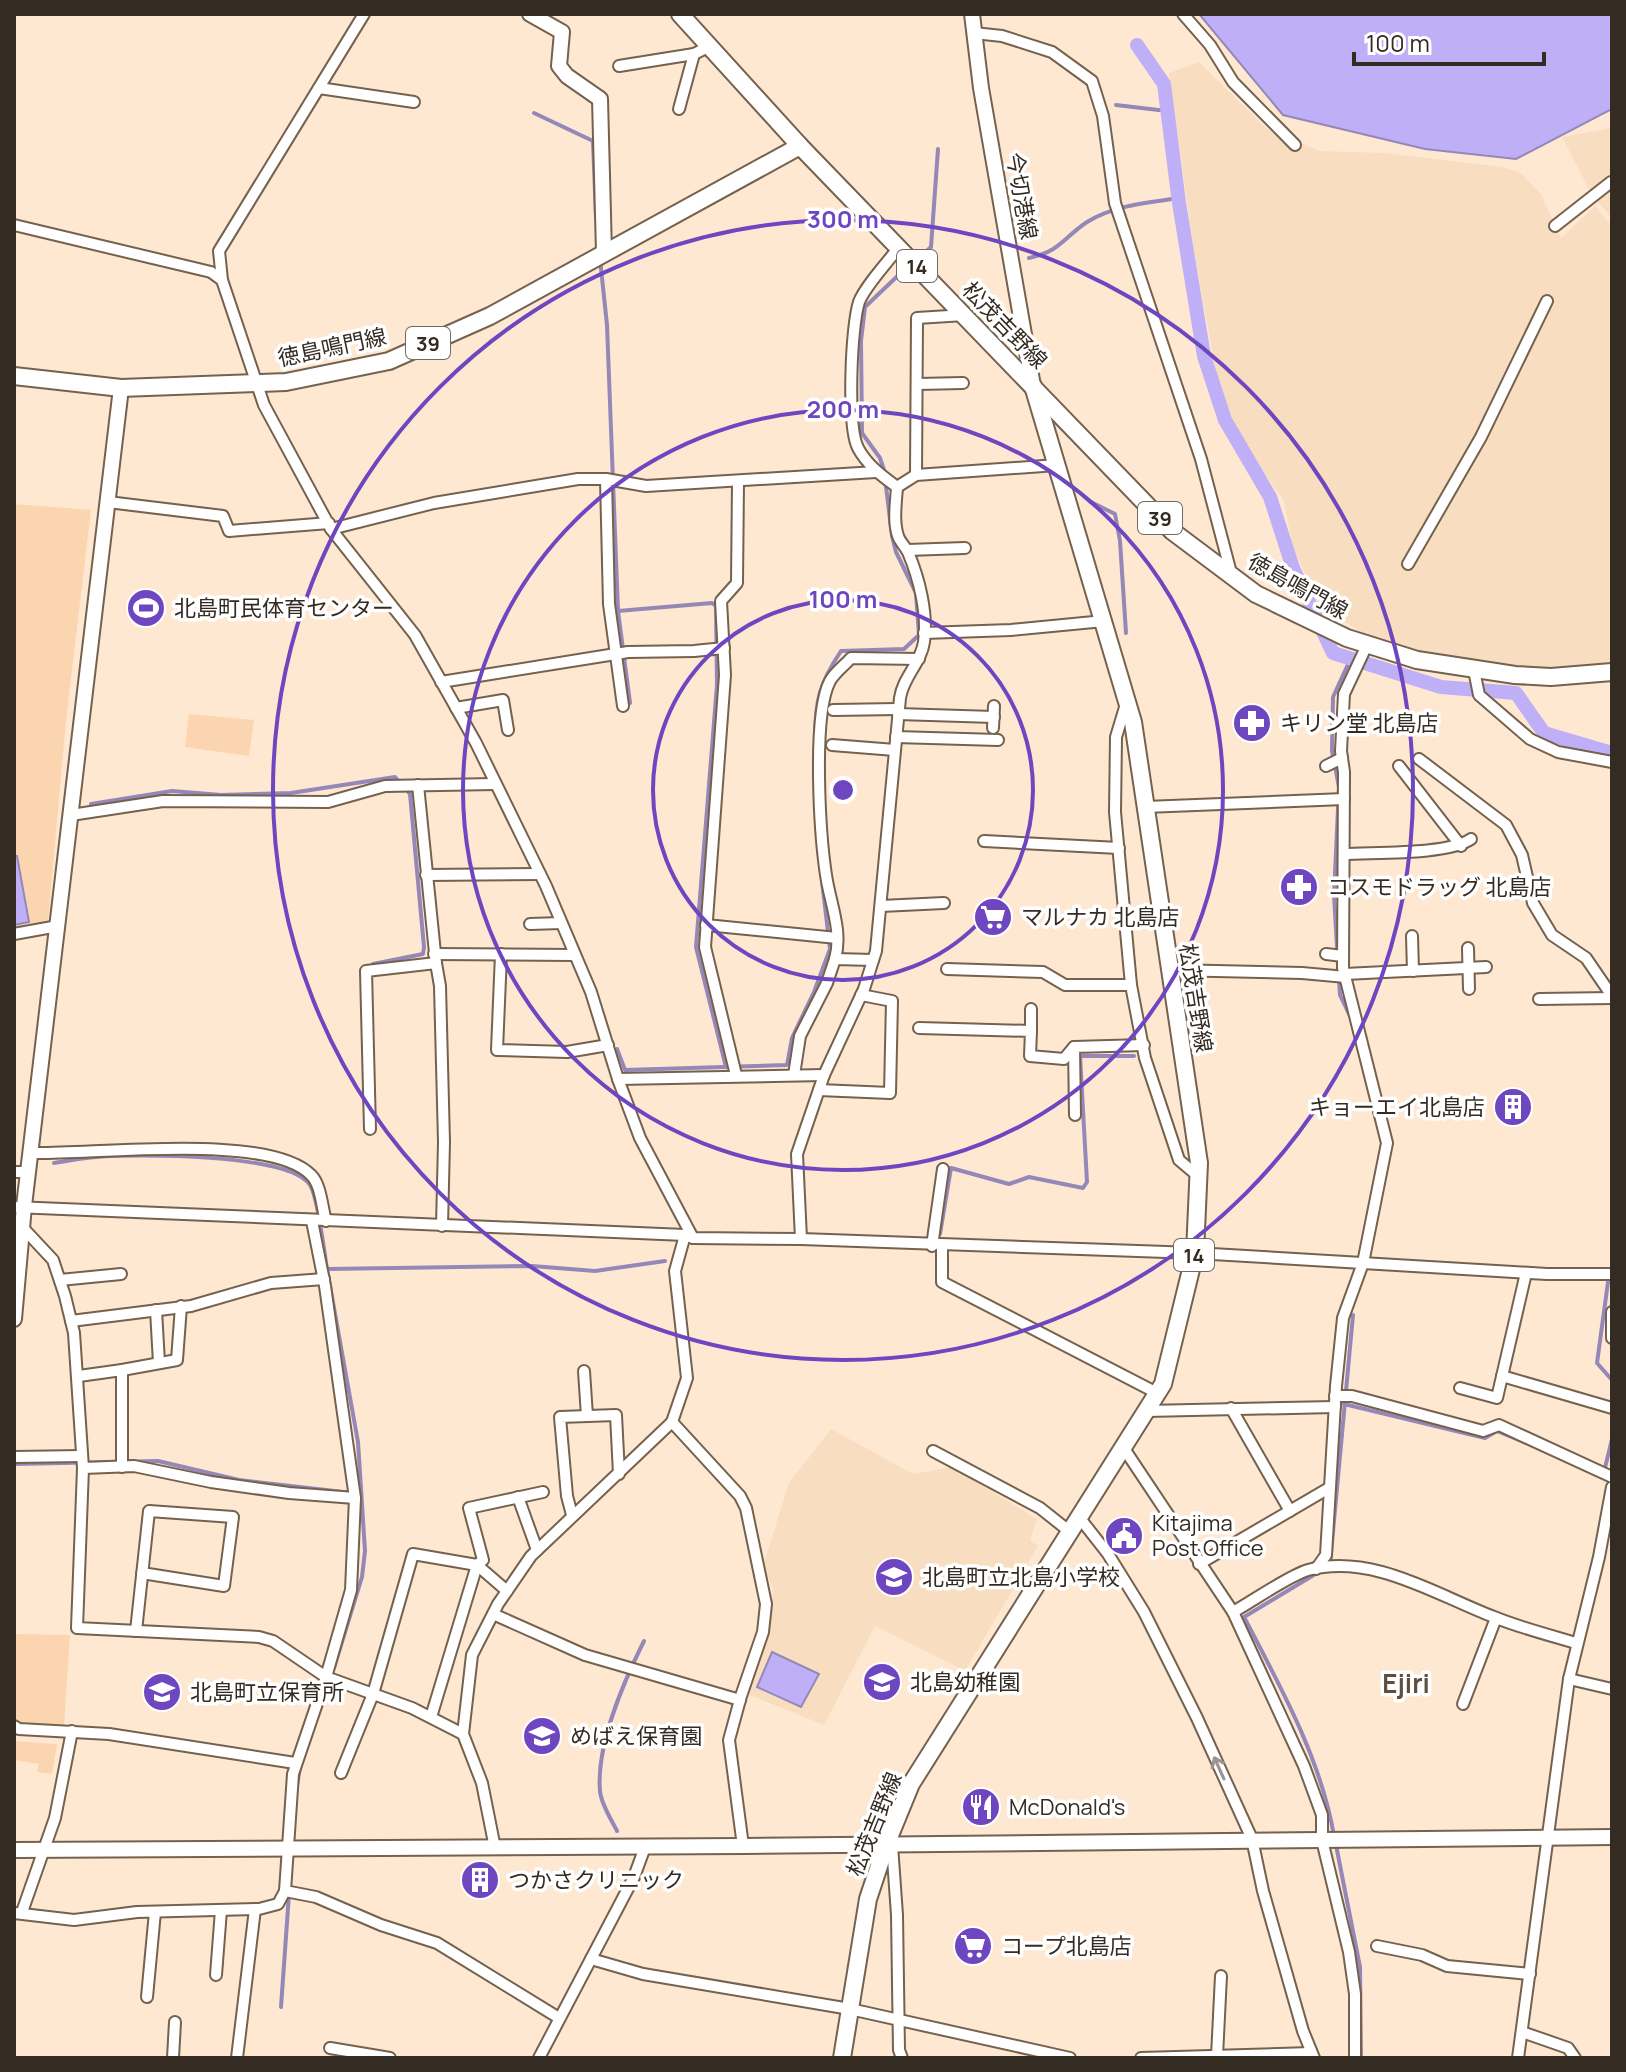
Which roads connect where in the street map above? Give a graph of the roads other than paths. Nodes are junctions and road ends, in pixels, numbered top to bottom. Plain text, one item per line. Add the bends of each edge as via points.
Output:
1 (364, 14) edge
2 (530, 14) edge
3 (680, 14) edge
4 (972, 14) edge
5 (1183, 14) edge
6 (974, 33) junction
7 (710, 46) junction
8 (694, 54) junction
9 (619, 66) dead end
10 (319, 88) junction
11 (414, 102) dead end
12 (679, 109) dead end
13 (1295, 145) dead end
14 (800, 146) junction
15 (1611, 182) edge
16 (14, 225) edge
17 (1555, 226) dead end
18 (899, 247) junction
19 (604, 253) junction
20 (222, 280) junction
21 (1547, 301) dead end
22 (965, 315) junction
23 (14, 376) edge
24 (255, 382) junction
25 (963, 383) dead end
26 (918, 384) junction
27 (1033, 386) junction
28 (121, 388) junction
29 (1057, 465) junction
30 (876, 472) junction
31 (916, 475) junction
32 (606, 479) junction
33 (738, 482) junction
34 (897, 487) junction
35 (108, 502) junction
36 (330, 526) junction
37 (965, 548) dead end
38 (907, 550) junction
39 (1408, 564) dead end
40 (1231, 575) junction
41 (1104, 621) junction
42 (924, 633) junction
43 (1367, 645) junction
44 (724, 648) junction
45 (614, 653) junction
46 (919, 659) junction
47 (1474, 670) junction
48 (1612, 672) edge
49 (441, 682) junction
50 (1127, 700) junction
51 (623, 706) dead end
52 (456, 708) junction
53 (833, 710) dead end
54 (898, 712) junction
55 (994, 717) dead end
56 (508, 730) dead end
57 (896, 737) junction
58 (998, 740) dead end
59 (832, 745) dead end
60 (895, 750) junction
61 (1342, 758) junction
62 (1419, 759) dead end
63 (1612, 762) edge
64 (1326, 766) dead end
65 (1399, 766) dead end
66 (495, 784) junction
67 (418, 785) junction
68 (1344, 799) junction
69 (1145, 807) junction
70 (71, 815) junction
71 (1471, 839) dead end
72 (984, 841) dead end
73 (1461, 846) junction
74 (1119, 848) junction
75 (1344, 854) junction
76 (540, 874) junction
77 (426, 875) junction
78 (944, 903) dead end
79 (881, 906) junction
80 (561, 923) junction
81 (530, 924) dead end
82 (706, 925) junction
83 (58, 926) junction
84 (14, 934) edge
85 (1412, 936) dead end
86 (837, 938) junction
87 (1468, 948) dead end
88 (501, 954) junction
89 (1326, 954) dead end
90 (574, 955) junction
91 (1343, 956) junction
92 (435, 959) junction
93 (835, 959) junction
94 (873, 960) junction
95 (1486, 967) dead end
96 (1469, 968) junction
97 (947, 969) dead end
98 (1170, 970) junction
99 (1413, 971) junction
100 (1345, 976) junction
101 (1131, 985) junction
102 (1469, 989) dead end
103 (861, 995) junction
104 (1612, 997) edge
105 (1539, 999) dead end
106 (1031, 1009) dead end
107 (919, 1028) dead end
108 (1031, 1031) junction
109 (608, 1045) junction
110 (1144, 1045) junction
111 (1074, 1047) junction
112 (736, 1075) junction
113 (794, 1075) junction
114 (824, 1075) junction
115 (618, 1079) junction
116 (819, 1090) junction
117 (1075, 1115) dead end
118 (370, 1129) dead end
119 (31, 1153) junction
120 (943, 1169) dead end
121 (21, 1172) edge
122 (1198, 1176) junction
123 (19, 1207) edge
124 (312, 1221) junction
125 (326, 1221) junction
126 (442, 1226) junction
127 (24, 1229) junction
128 (689, 1236) junction
129 (801, 1239) junction
130 (937, 1246) junction
131 (1195, 1253) junction
132 (1363, 1263) junction
133 (1526, 1273) junction
134 (121, 1274) dead end
135 (1612, 1274) edge
136 (324, 1279) junction
137 (60, 1280) junction
138 (181, 1306) junction
139 (156, 1310) junction
140 (1612, 1312) edge
141 (14, 1319) edge
142 (71, 1321) junction
143 (1612, 1338) edge
144 (159, 1363) junction
145 (122, 1370) junction
146 (584, 1371) dead end
147 (79, 1376) junction
148 (1502, 1376) junction
149 (1460, 1388) dead end
150 (1157, 1393) junction
151 (1335, 1402) junction
152 (1231, 1408) junction
153 (1612, 1408) edge
154 (1146, 1411) junction
155 (587, 1416) junction
156 (672, 1422) junction
157 (1123, 1447) junction
158 (933, 1451) dead end
159 (82, 1456) junction
160 (14, 1457) edge
161 (122, 1461) junction
162 (83, 1468) junction
163 (619, 1474) junction
164 (1612, 1477) edge
165 (1612, 1487) edge
166 (1329, 1488) junction
167 (543, 1492) dead end
168 (518, 1497) junction
169 (355, 1498) junction
170 (1290, 1511) junction
171 (572, 1515) junction
172 (1079, 1517) junction
173 (1069, 1531) junction
174 (537, 1550) junction
175 (1199, 1564) junction
176 (477, 1565) junction
177 (1316, 1569) junction
178 (142, 1573) junction
179 (507, 1591) junction
180 (1233, 1612) junction
181 (493, 1614) junction
182 (1496, 1618) junction
183 (136, 1631) junction
184 (1576, 1643) junction
185 (326, 1677) junction
186 (1569, 1679) junction
187 (1612, 1689) edge
188 (373, 1694) junction
189 (740, 1700) junction
190 (1463, 1704) dead end
191 (431, 1717) junction
192 (14, 1726) edge
193 (72, 1731) junction
194 (463, 1734) junction
195 (295, 1763) junction
196 (341, 1773) dead end
197 (1546, 1837) junction
198 (1612, 1837) edge
199 (1252, 1839) junction
200 (1331, 1840) junction
201 (889, 1845) junction
202 (743, 1846) junction
203 (645, 1847) junction
204 (42, 1848) junction
205 (495, 1848) junction
206 (14, 1850) edge
207 (289, 1850) junction
208 (285, 1891) junction
209 (255, 1909) junction
210 (221, 1910) junction
211 (18, 1912) edge
212 (155, 1912) junction
213 (1377, 1946) dead end
214 (591, 1959) junction
215 (1530, 1974) junction
216 (216, 1975) dead end
217 (1221, 1976) dead end
218 (147, 1997) dead end
219 (850, 2009) junction
220 (559, 2018) junction
221 (899, 2020) junction
222 (175, 2022) dead end
223 (1522, 2032) junction
224 (330, 2048) dead end
225 (543, 2055) edge
226 (1217, 2056) junction
227 (1312, 2056) edge
228 (173, 2058) edge
229 (237, 2058) edge
230 (390, 2058) edge
231 (842, 2058) edge
232 (902, 2058) edge
233 (1070, 2058) edge
234 (1141, 2058) edge
235 (1355, 2058) edge
236 (1518, 2058) edge
237 (1575, 2058) edge

1 - 10 street
2 - 19 street via 562,32 559,66 600,99
3 - 7 main road, 松茂吉野線 / 14
4 - 6 street, 今切港線
5 - 13 street via 1233,82
6 - 27 street, 今切港線
6 - 40 street via 1052,52 1092,81 1103,116 1115,203 1201,459
7 - 8 street
7 - 14 main road, 松茂吉野線 / 14
8 - 9 street
8 - 12 street
10 - 11 street
10 - 20 street via 219,251
14 - 18 main road, 松茂吉野線 / 14
14 - 19 main road, 徳島鳴門線 / 39
15 - 17 street
16 - 20 street via 211,272
18 - 22 main road, 松茂吉野線 / 14
18 - 30 street via 860,299 854,338 852,416 857,447
19 - 24 main road, 徳島鳴門線 / 39 via 490,316 389,361 286,382
20 - 24 street
21 - 39 street via 1481,437
22 - 26 street via 917,318
22 - 27 main road, 松茂吉野線 / 14
23 - 28 main road, 徳島鳴門線 / 39
24 - 28 main road, 徳島鳴門線 / 39
24 - 36 street
25 - 26 street
26 - 31 street
27 - 29 main road, 松茂吉野線 / 14
27 - 40 main road, 徳島鳴門線 / 39 via 1172,531
28 - 35 street
29 - 31 street
29 - 41 main road, 松茂吉野線 / 14
30 - 33 street
30 - 34 street
31 - 34 street
32 - 33 street via 646,486
32 - 36 street via 480,495
32 - 45 street
33 - 44 street via 737,583 721,601
34 - 38 street via 898,537
35 - 36 street via 223,516 229,531
35 - 70 street
36 - 49 street via 415,635
37 - 38 street
38 - 42 street via 924,610
40 - 43 main road, 徳島鳴門線 / 39 via 1256,594
41 - 42 street
41 - 50 main road, 松茂吉野線 / 14
42 - 46 street
43 - 47 main road, 徳島鳴門線 / 39
43 - 61 street via 1344,694
44 - 45 street
44 - 82 street
45 - 49 street
45 - 51 street
46 - 54 street via 901,687
46 - 86 street via 851,658 831,680 820,718 821,799
47 - 48 main road, 徳島鳴門線 / 39 via 1551,677
47 - 63 street via 1479,695 1530,739 1558,752
49 - 52 street
50 - 69 main road, 松茂吉野線 / 14
50 - 74 street via 1116,737
52 - 56 street via 503,700
52 - 66 street
53 - 54 street
54 - 55 street
54 - 57 street
57 - 58 street
57 - 60 street
59 - 60 street
60 - 79 street
61 - 64 street
61 - 68 street
62 - 104 street via 1506,825 1522,855 1533,903 1552,935 1586,958
65 - 73 street
66 - 67 street
66 - 76 street
67 - 70 street via 385,786 328,802 163,801
67 - 77 street
68 - 69 street
68 - 75 street
69 - 98 main road, 松茂吉野線 / 14
70 - 83 street
71 - 73 street
72 - 74 street
73 - 75 street
74 - 101 street
75 - 91 street
76 - 77 street
76 - 80 street
77 - 92 street
78 - 79 street
79 - 94 street
80 - 81 street
80 - 90 street
82 - 86 street
82 - 112 street via 705,947
83 - 84 street
83 - 119 street
85 - 99 street
86 - 93 street
87 - 96 street
88 - 90 street
88 - 92 street
88 - 109 street via 497,1050 567,1052
89 - 91 street
90 - 109 street
91 - 100 street
92 - 118 street via 366,971
92 - 126 street via 440,986
93 - 94 street
93 - 113 street via 800,1036
94 - 103 street
95 - 96 street
96 - 99 street
96 - 102 street
97 - 101 street via 1043,972 1065,985
98 - 100 street
98 - 122 main road, 松茂吉野線 / 14
99 - 100 street
100 - 132 street via 1387,1143
101 - 110 street
103 - 114 street
103 - 116 street via 892,1001 890,1093
104 - 105 street
106 - 108 street
107 - 108 street
108 - 111 street via 1030,1056 1064,1059
109 - 115 street
110 - 111 street
110 - 122 street via 1179,1160
111 - 117 street
112 - 113 street
112 - 115 street
113 - 114 street
114 - 116 street
115 - 128 street via 640,1138
116 - 129 street via 797,1154
119 - 121 street
119 - 125 street via 204,1149 272,1155 299,1164 315,1178
120 - 130 street
121 - 123 street
122 - 131 main road, 松茂吉野線 / 14
123 - 124 street
123 - 127 street
124 - 125 street
124 - 136 street
125 - 126 street
126 - 128 street
127 - 137 street via 53,1260
127 - 141 street
128 - 129 street
128 - 156 street via 675,1271 687,1378
129 - 130 street
130 - 131 street
130 - 150 street via 942,1282
131 - 132 street
131 - 150 main road, 松茂吉野線 / 14
132 - 133 street
132 - 151 street via 1343,1318
133 - 135 street
133 - 148 street
134 - 137 street
136 - 138 street via 271,1283
136 - 169 street
137 - 142 street
138 - 139 street
138 - 144 street via 177,1360
139 - 142 street
139 - 144 street
140 - 143 street
142 - 147 street
144 - 145 street
145 - 147 street
145 - 161 street
146 - 155 street
147 - 159 street
148 - 149 street via 1497,1398
148 - 153 street
150 - 154 main road, 松茂吉野線 / 14
151 - 152 street
151 - 164 street via 1352,1396 1483,1431 1499,1425
151 - 166 street
152 - 154 street
152 - 170 street
154 - 157 main road, 松茂吉野線 / 14
155 - 163 street via 616,1415
155 - 171 street via 560,1417
156 - 163 street
156 - 189 street via 746,1508 766,1604 763,1632
157 - 172 main road, 松茂吉野線 / 14
157 - 175 street
158 - 173 street via 1040,1508
159 - 160 street
159 - 162 street
161 - 162 street
161 - 169 street
162 - 183 street via 77,1628
163 - 171 street
165 - 184 street
166 - 170 street
166 - 177 street via 1326,1555
167 - 168 street
168 - 174 street
168 - 176 street via 469,1508 483,1560
169 - 185 street via 351,1590
170 - 175 street
171 - 174 street
172 - 173 main road, 松茂吉野線 / 14
199 -> 172 street via 1144,1612
173 - 201 main road, 松茂吉野線 / 14 via 911,1784
174 - 179 street
175 - 180 street
176 - 179 street
176 - 188 street via 413,1554
176 - 191 street
177 - 180 street
177 - 182 street via 1390,1573
178 - 178 street via 149,1511 233,1517 224,1586
178 - 183 street
179 - 181 street
180 - 200 street via 1304,1766
181 - 189 street via 585,1655
181 - 194 street via 472,1655
182 - 184 street
182 - 190 street
183 - 185 street via 259,1637
184 - 186 street
185 - 188 street
185 - 195 street
186 - 187 street
186 - 197 street
188 - 191 street
188 - 196 street
189 - 202 street via 729,1740
191 - 194 street
192 - 193 street
193 - 195 street
193 - 204 street via 55,1818
194 - 205 street via 482,1783
195 - 207 street
197 - 198 street
197 - 200 street
197 - 215 street
199 - 200 street
199 - 201 street
199 - 227 street
200 - 235 street via 1355,1994
201 - 202 street
201 - 219 main road, 松茂吉野線 / 14 via 868,1899
201 - 221 street via 895,1872
202 - 203 street
203 - 205 street
203 - 214 street
204 - 206 street
204 - 207 street
204 - 211 street
205 - 207 street
207 - 208 street
208 - 209 street via 278,1904
208 - 220 street via 316,1897 437,1943
209 - 210 street
209 - 229 street
210 - 212 street
210 - 216 street
211 - 212 street via 74,1920
212 - 218 street
213 - 215 street via 1447,1966
214 - 219 street via 643,1974
214 - 220 street
215 - 223 street
217 - 226 street
219 - 221 street
219 - 231 main road, 松茂吉野線 / 14
220 - 225 street
221 - 232 street
221 - 233 street
222 - 228 street
223 - 236 street
223 - 237 street via 1568,2048
224 - 230 street
226 - 227 street
226 - 234 street

